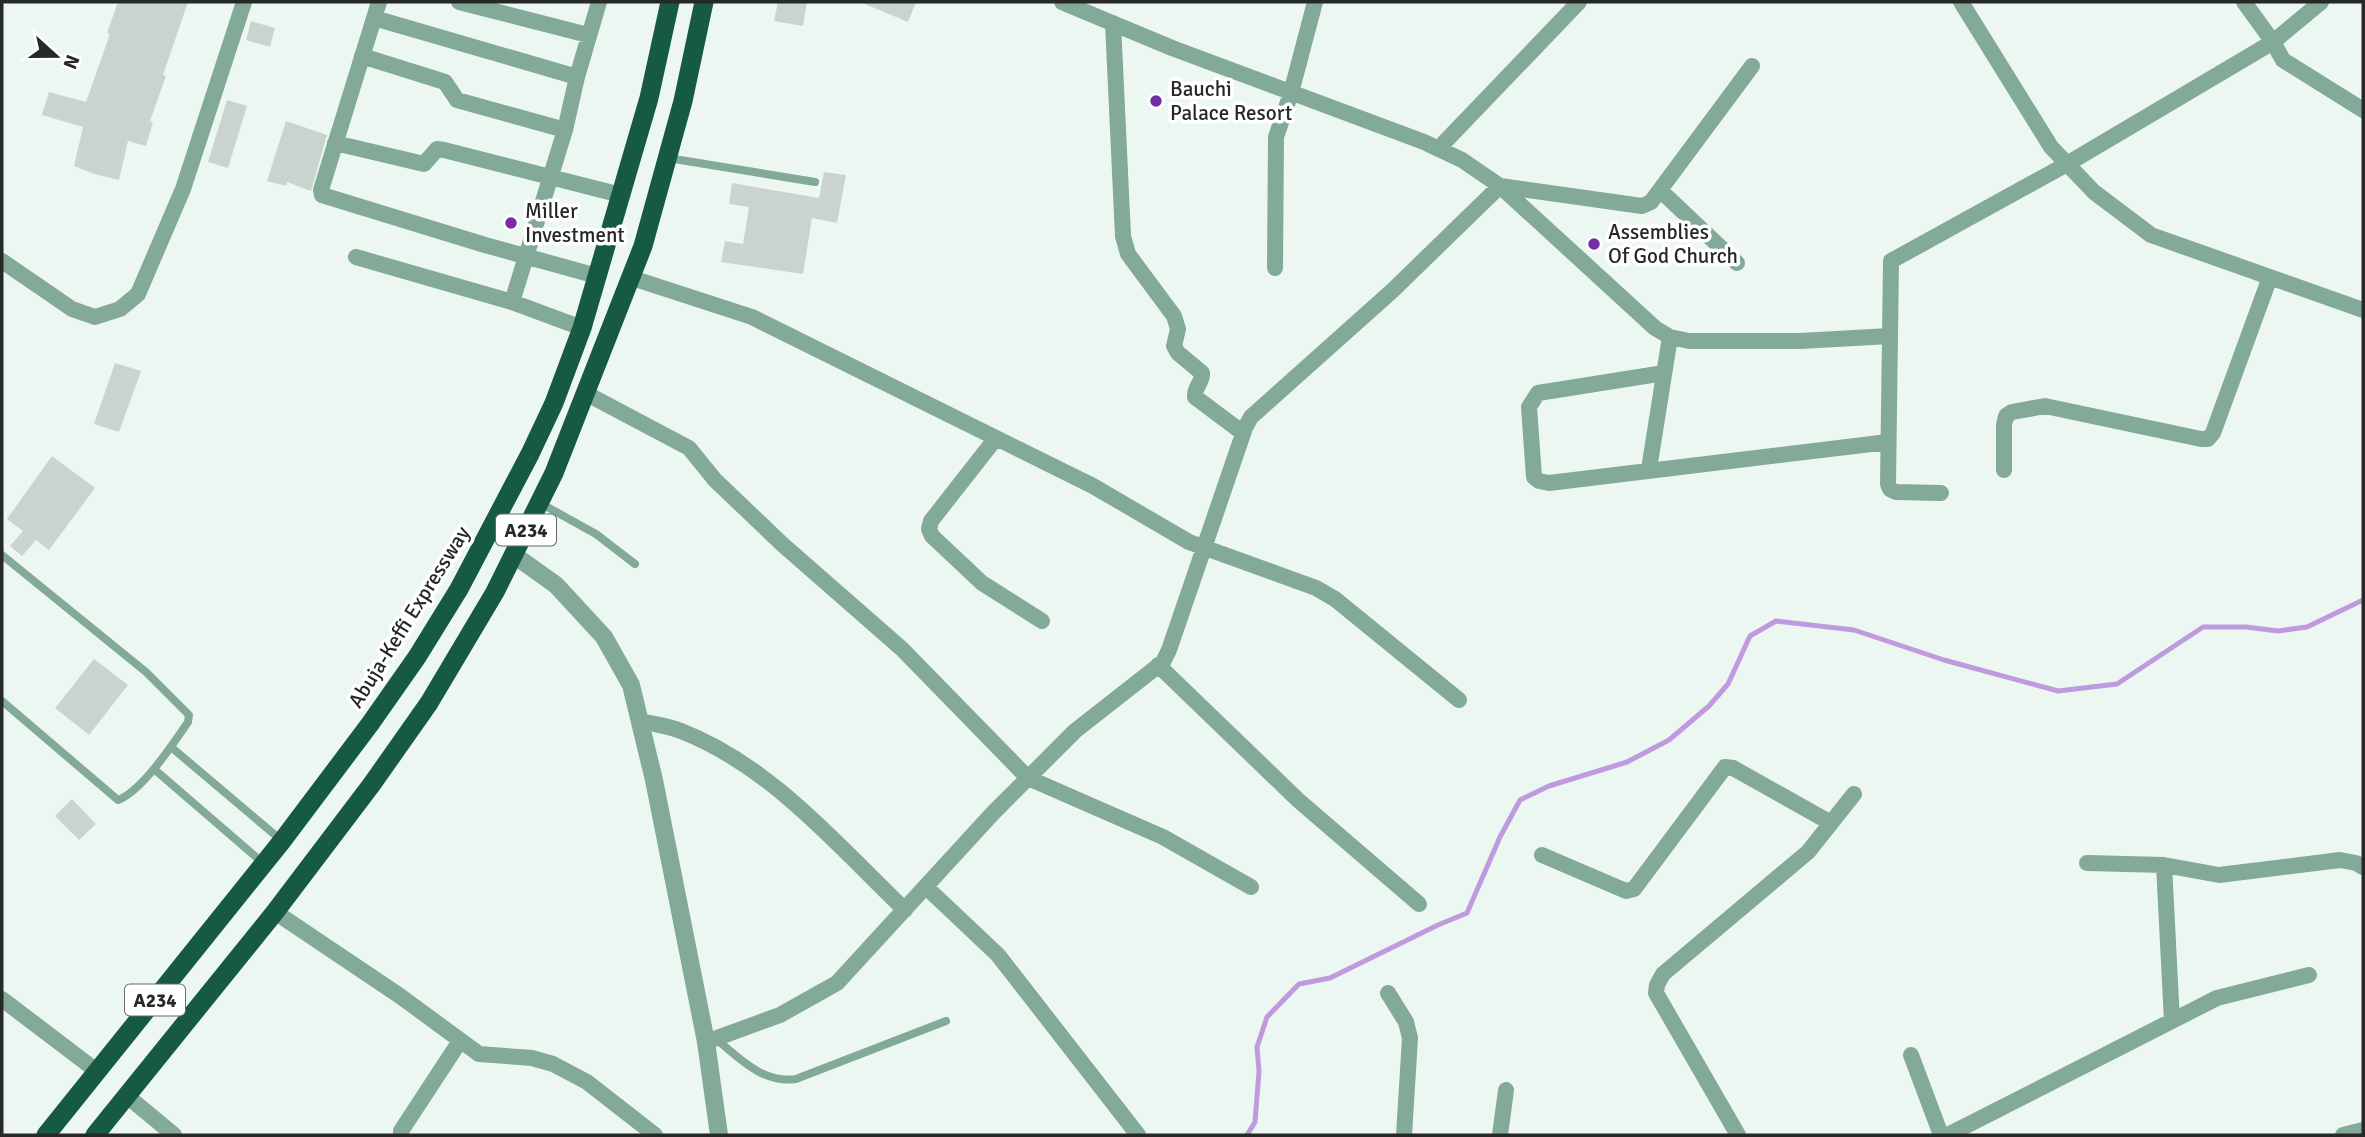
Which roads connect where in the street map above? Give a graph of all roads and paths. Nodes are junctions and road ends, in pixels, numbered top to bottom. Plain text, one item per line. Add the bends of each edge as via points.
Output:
1 (244, 2) edge
2 (459, 2) edge
3 (599, 2) edge
4 (670, 2) edge
5 (704, 2) edge
6 (1062, 2) edge
7 (1315, 2) edge
8 (1579, 2) edge
9 (1961, 2) edge
10 (2244, 2) edge
11 (2321, 2) edge
12 (376, 10) edge
13 (1113, 23) junction
14 (588, 36) junction
15 (2273, 42) junction
16 (362, 56) junction
17 (1752, 65) dead end
18 (577, 77) junction
19 (1291, 93) junction
20 (2363, 110) edge
21 (565, 130) junction
22 (335, 143) junction
23 (1438, 149) junction
24 (630, 164) junction
25 (2067, 164) junction
26 (666, 167) junction
27 (551, 177) junction
28 (815, 182) dead end
29 (1500, 187) junction
30 (1660, 190) junction
31 (621, 195) junction
32 (610, 233) junction
33 (643, 246) junction
34 (356, 257) dead end
35 (526, 257) junction
36 (2, 261) edge
37 (1737, 263) dead end
38 (1275, 268) dead end
39 (597, 276) junction
40 (2270, 277) junction
41 (632, 278) junction
42 (512, 302) junction
43 (2363, 310) edge
44 (582, 328) junction
45 (1890, 336) junction
46 (1670, 337) junction
47 (1664, 373) junction
48 (587, 394) junction
49 (1243, 433) junction
50 (996, 438) junction
51 (1888, 442) junction
52 (1649, 469) junction
53 (2004, 470) dead end
54 (1941, 493) dead end
55 (540, 503) junction
56 (1204, 548) junction
57 (2, 555) edge
58 (514, 555) junction
59 (635, 564) dead end
60 (1042, 621) dead end
61 (1158, 665) junction
62 (1459, 700) dead end
63 (2, 701) edge
64 (640, 720) junction
65 (171, 747) junction
66 (154, 768) junction
67 (1028, 778) junction
68 (1854, 794) dead end
69 (1831, 823) junction
70 (282, 841) junction
71 (1542, 855) dead end
72 (264, 863) junction
73 (2087, 863) dead end
74 (2164, 865) junction
75 (2363, 867) edge
76 (926, 887) junction
77 (1251, 887) dead end
78 (1419, 904) dead end
79 (905, 910) junction
80 (275, 912) junction
81 (2309, 975) dead end
82 (1388, 993) dead end
83 (2, 999) edge
84 (946, 1021) dead end
85 (2172, 1021) junction
86 (711, 1040) junction
87 (460, 1041) junction
88 (1911, 1055) dead end
89 (98, 1072) junction
90 (1506, 1090) dead end
91 (127, 1096) junction
92 (2363, 1130) edge
93 (46, 1135) edge
94 (95, 1135) edge
95 (174, 1135) edge
96 (401, 1135) edge
97 (656, 1135) edge
98 (719, 1135) edge
99 (1138, 1135) edge
100 (1404, 1135) edge
101 (1500, 1135) edge
102 (1738, 1135) edge
103 (1941, 1135) edge
104 (1948, 1135) edge
105 (2343, 1135) edge

1 - 36 street via 183,189 138,294 120,309 94,317 72,309
2 - 14 street
3 - 14 street
4 - 24 highway, Abuja-Keffi Expressway / A234
5 - 26 highway, A234
6 - 13 street
7 - 19 street
8 - 23 street
9 - 25 street via 2051,147
10 - 15 street
11 - 15 street
12 - 16 street
12 - 18 street
13 - 19 street
13 - 49 street via 1123,236 1128,254 1174,316 1178,353 1202,373 1195,397
14 - 18 street
15 - 20 street via 2283,60
15 - 25 street
16 - 21 street via 445,82 457,100
16 - 22 street
17 - 30 street
18 - 21 street
19 - 23 street
19 - 38 street via 1276,137
21 - 27 street
22 - 27 street via 424,164 438,149
22 - 35 street via 321,190 326,198
23 - 29 street
24 - 26 highway via 645,174
24 - 31 highway, Abuja-Keffi Expressway / A234
25 - 40 street via 2094,192 2151,235
25 - 45 street via 1891,261
26 - 28 lane
26 - 33 highway, A234
27 - 31 street
27 - 35 street
29 - 30 street via 1642,206
29 - 46 street
29 - 49 street via 1251,417
30 - 37 street
31 - 32 highway, Abuja-Keffi Expressway / A234
32 - 33 highway via 629,235
32 - 39 highway, Abuja-Keffi Expressway / A234
33 - 41 highway, A234
34 - 42 street
35 - 39 street
35 - 42 street
39 - 44 highway, Abuja-Keffi Expressway / A234
40 - 43 street
40 - 53 street via 2208,439 2045,406 2006,416
41 - 48 highway, A234
41 - 50 street via 752,317
42 - 44 street
44 - 70 highway, Abuja-Keffi Expressway / A234 via 530,454 458,589 417,657
45 - 46 street via 1800,341
45 - 51 street
46 - 47 street
47 - 52 street
47 - 52 street via 1538,393 1529,407 1534,477 1539,481
48 - 55 highway, A234
48 - 67 street via 689,449 782,544 902,649
49 - 56 street
50 - 56 street
50 - 60 street via 929,529 982,583
51 - 52 street
51 - 54 street via 1890,489
55 - 58 highway, A234
55 - 59 lane via 596,534
56 - 61 street via 1169,650
56 - 62 street via 1316,588
57 - 65 lane via 94,628 187,711 188,722
58 - 64 street via 555,585 604,638 631,685
58 - 80 highway, A234 via 429,703
61 - 67 street via 1075,731
61 - 78 street via 1298,800
63 - 66 lane via 118,800
64 - 79 street via 680,730 778,788
64 - 86 street
65 - 66 lane
65 - 70 lane
66 - 72 lane
67 - 76 street
67 - 77 street via 1163,837
68 - 69 street
69 - 71 street via 1725,767 1634,889 1626,891
69 - 102 street via 1808,852 1663,974 1657,985 1656,993
70 - 72 highway, Abuja-Keffi Expressway / A234
72 - 89 highway, Abuja-Keffi Expressway / A234
73 - 74 street
74 - 75 street via 2219,875 2340,860
74 - 85 street
76 - 79 street
76 - 99 street via 998,955
79 - 86 street via 837,983 780,1015
80 - 87 street
80 - 91 highway, A234
81 - 85 street via 2217,998
82 - 100 street via 1410,1038
83 - 89 street
84 - 86 lane via 784,1081 749,1067
85 - 104 street
86 - 98 street
87 - 96 street
87 - 97 street via 479,1054 553,1064 587,1082
88 - 103 street
89 - 93 highway, Abuja-Keffi Expressway / A234
90 - 101 street
91 - 94 highway, A234
91 - 95 street
92 - 105 street

